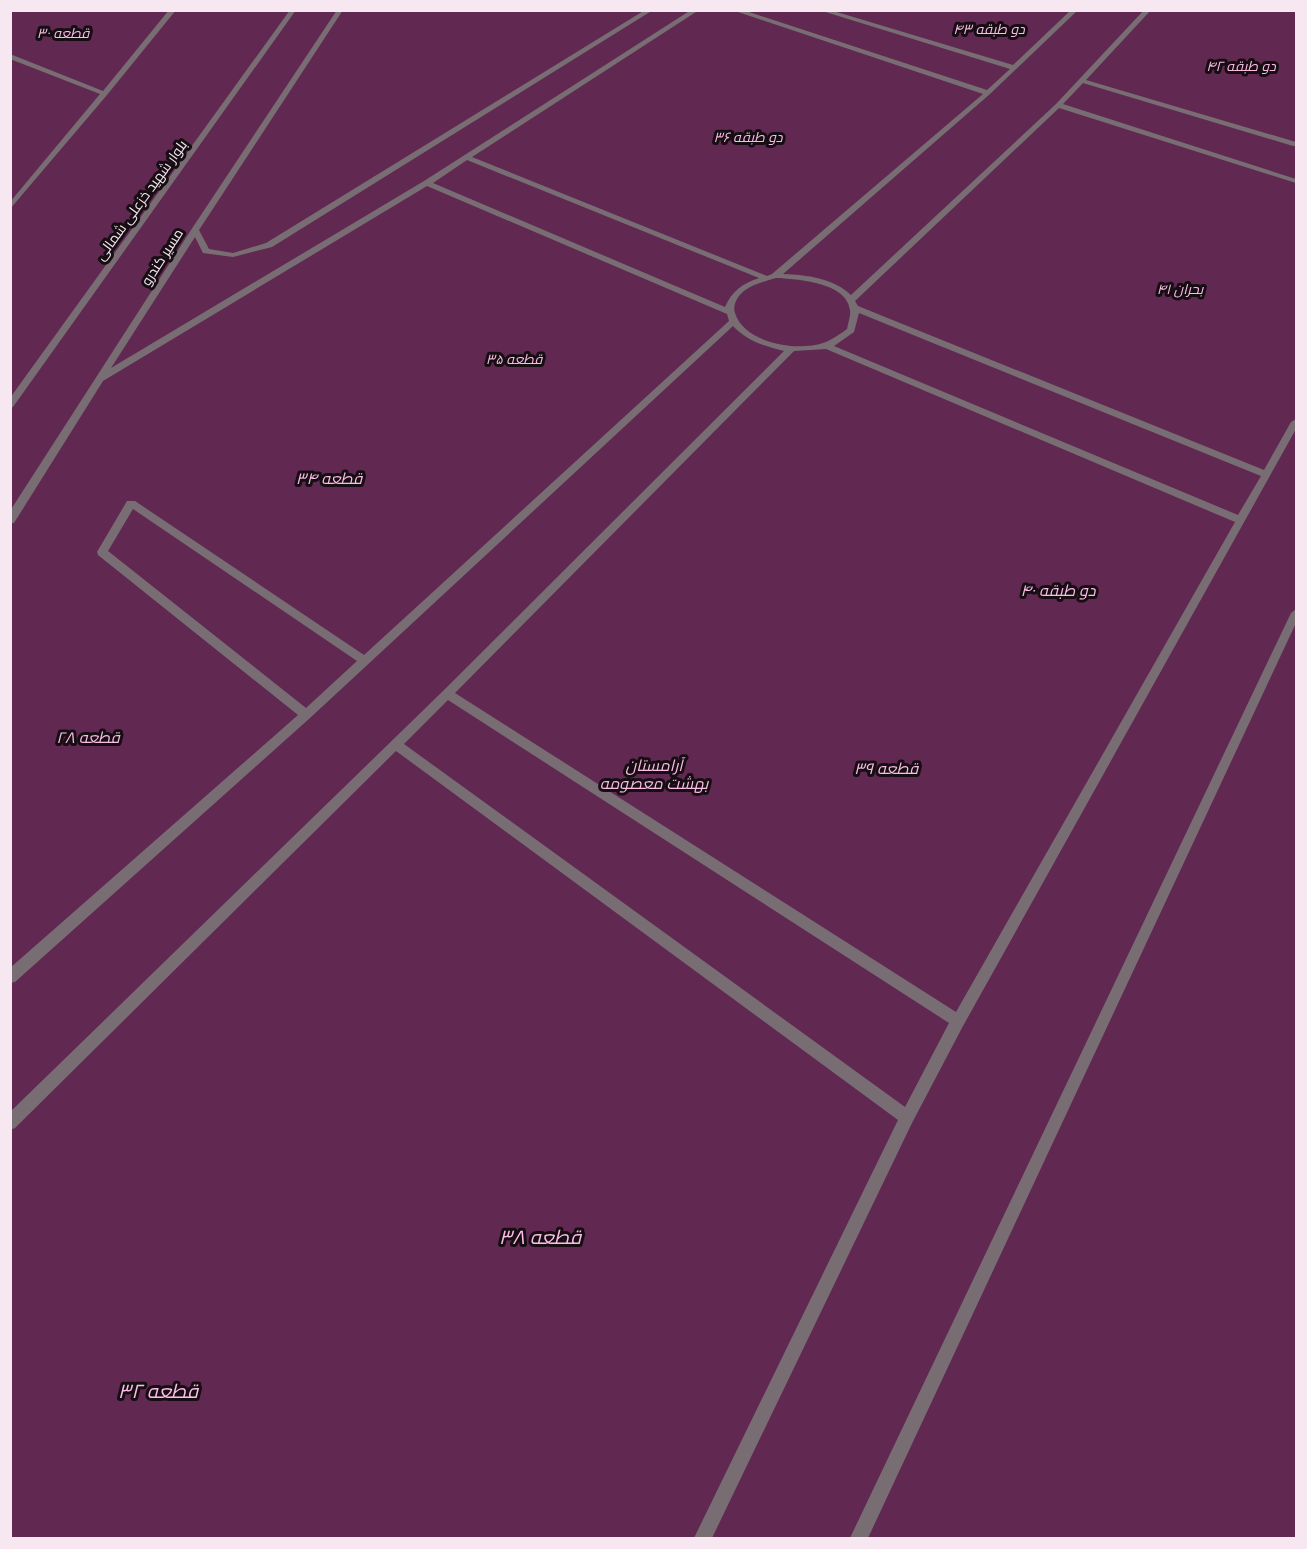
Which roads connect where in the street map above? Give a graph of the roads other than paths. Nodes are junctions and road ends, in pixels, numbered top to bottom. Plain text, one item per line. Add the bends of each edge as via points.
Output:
1 (173, 10) edge
2 (293, 10) edge
3 (339, 10) edge
4 (650, 10) edge
5 (696, 10) edge
6 (735, 10) edge
7 (822, 10) edge
8 (1075, 10) edge
9 (1148, 10) edge
10 (10, 56) edge
11 (1016, 68) junction
12 (1080, 80) junction
13 (988, 93) junction
14 (105, 94) junction
15 (1058, 105) junction
16 (1296, 144) edge
17 (466, 157) junction
18 (1296, 181) edge
19 (427, 183) junction
20 (10, 207) edge
21 (195, 230) junction
22 (775, 276) junction
23 (765, 278) junction
24 (853, 304) junction
25 (730, 317) junction
26 (827, 346) junction
27 (790, 350) junction
28 (98, 380) junction
29 (10, 405) edge
30 (1296, 422) edge
31 (1266, 474) junction
32 (10, 520) edge
33 (1240, 520) junction
34 (1296, 613) edge
35 (363, 660) junction
36 (447, 694) junction
37 (306, 715) junction
38 (395, 744) junction
39 (10, 977) edge
40 (958, 1022) junction
41 (907, 1118) junction
42 (10, 1123) edge
43 (703, 1539) edge
44 (859, 1539) edge

1 - 14 lane
2 - 29 lane, بلوار شهید خزعلی شمالی
3 - 21 lane, مسیر کندرو
4 - 21 lane via 269,245 233,255 206,251
5 - 17 lane
6 - 13 lane
7 - 11 lane
8 - 11 lane
9 - 12 lane
10 - 14 lane
11 - 13 lane
12 - 15 lane
12 - 16 lane
13 - 22 lane
14 - 20 lane
15 - 18 lane
15 - 24 lane
17 - 19 lane
17 - 23 lane
19 - 25 lane
19 - 28 lane
21 - 28 lane, مسیر کندرو
22 - 23 lane
22 - 24 lane via 805,276 832,285
23 - 25 lane via 746,285 733,297
24 - 26 lane via 851,330
24 - 31 lane
25 - 27 lane via 745,335 765,345
25 - 35 lane
26 - 27 lane
26 - 33 lane
27 - 36 lane
28 - 32 lane, مسیر کندرو
30 - 31 lane
31 - 33 lane
33 - 40 lane
34 - 44 lane
35 - 37 lane
35 - 37 lane via 131,503 102,552
36 - 38 lane
36 - 40 lane
37 - 39 lane
38 - 41 lane
38 - 42 lane
40 - 41 lane
41 - 43 lane

